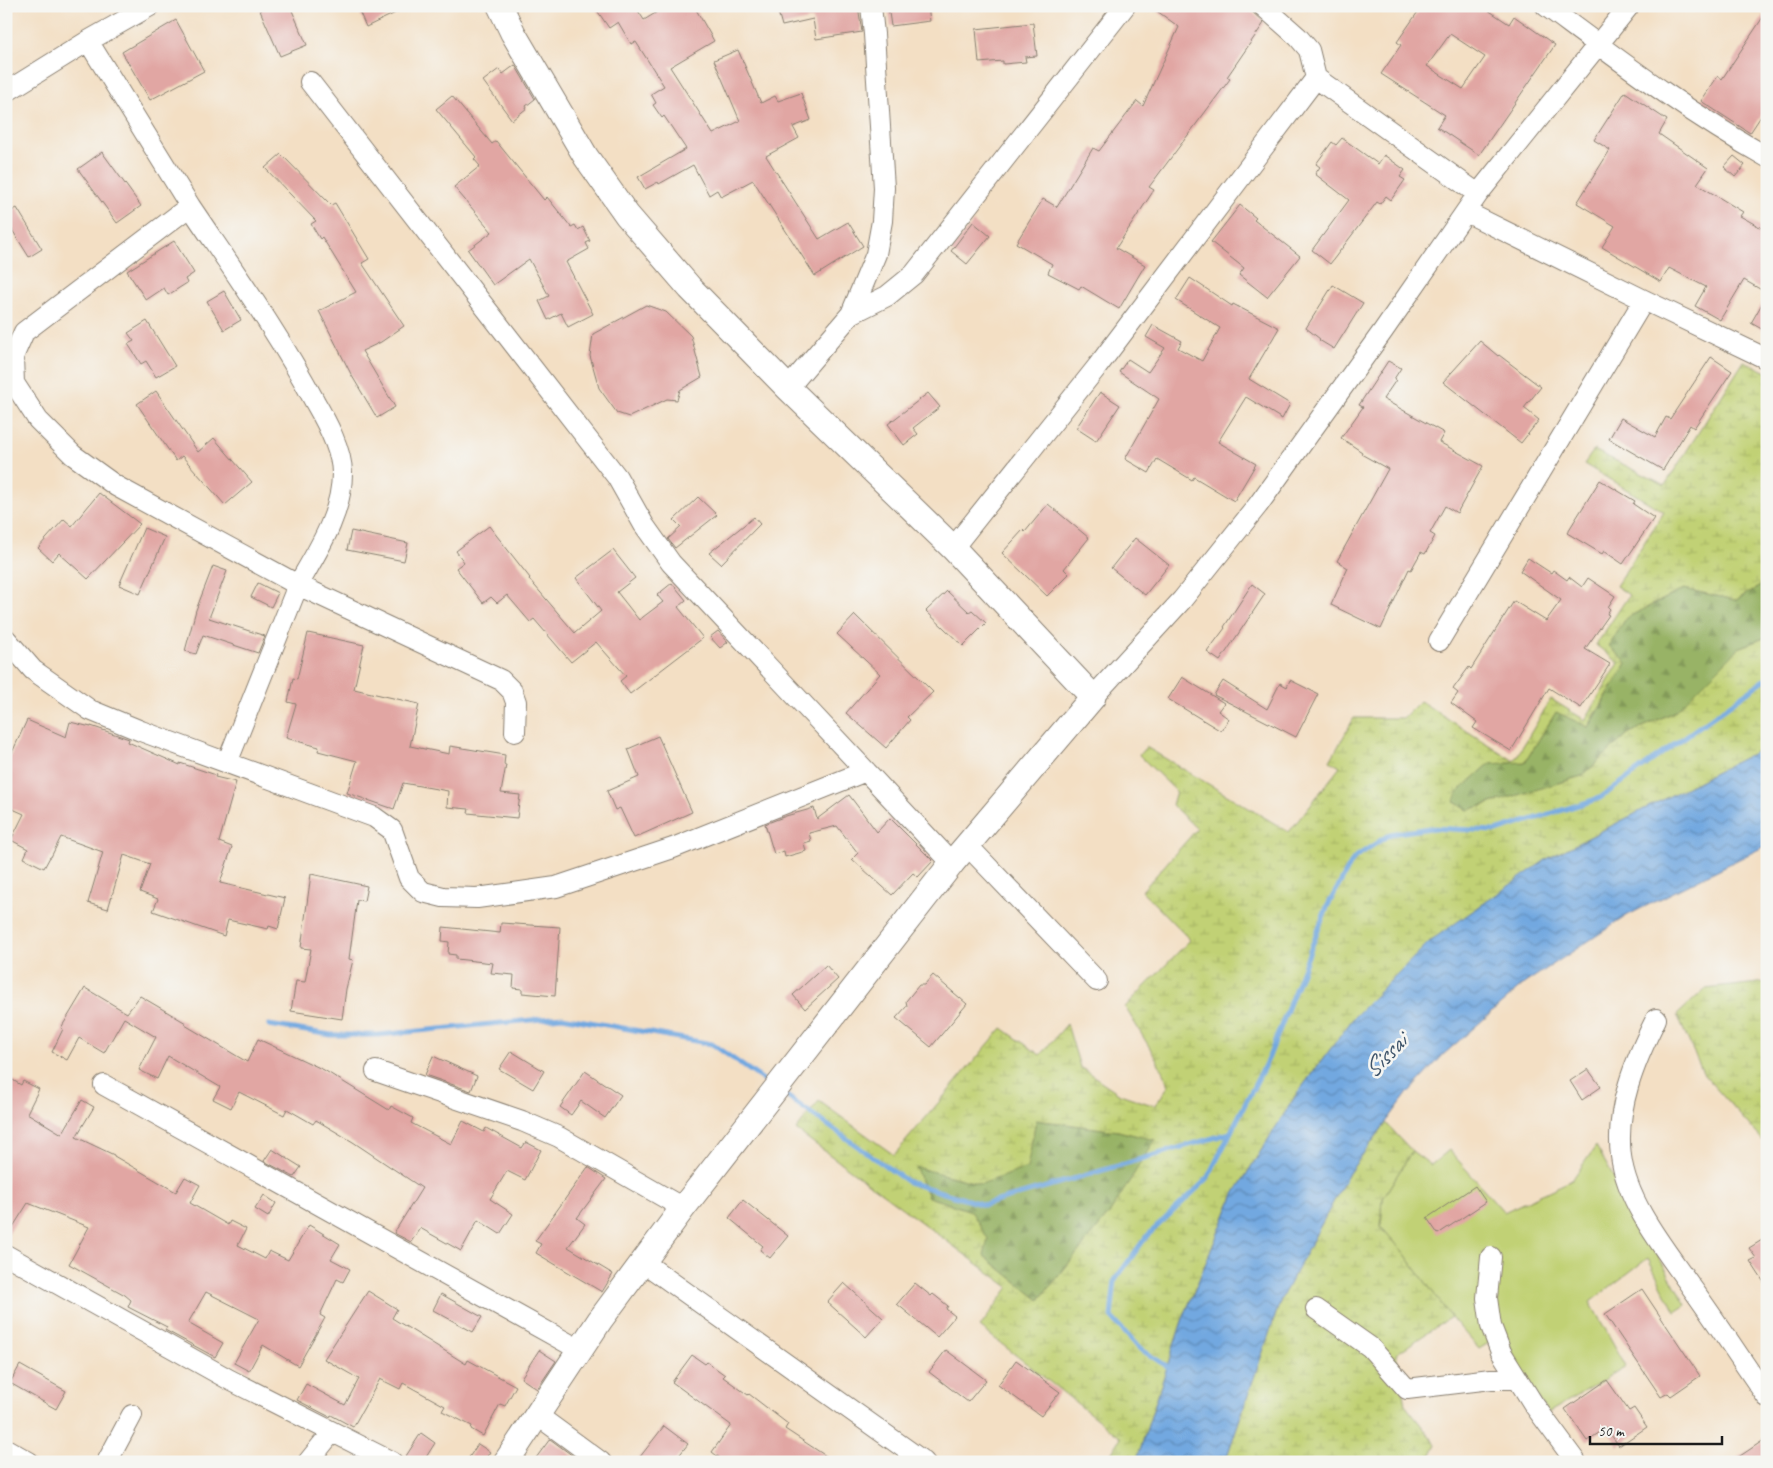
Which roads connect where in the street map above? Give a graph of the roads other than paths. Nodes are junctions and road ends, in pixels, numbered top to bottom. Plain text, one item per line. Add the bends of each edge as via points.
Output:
1 (150, 6) edge
2 (500, 6) edge
3 (871, 6) edge
4 (1125, 6) edge
5 (1263, 6) edge
6 (1546, 6) edge
7 (1629, 6) edge
8 (88, 41) junction
9 (1597, 44) junction
10 (1316, 78) junction
11 (310, 82) dead end
12 (6, 92) edge
13 (1767, 158) edge
14 (1478, 194) junction
15 (190, 206) junction
16 (1466, 212) junction
17 (1644, 300) junction
18 (851, 314) junction
19 (1767, 359) edge
20 (788, 388) junction
21 (953, 548) junction
22 (298, 585) junction
23 (6, 639) edge
24 (1439, 641) dead end
25 (1093, 697) junction
26 (515, 732) dead end
27 (228, 764) junction
28 (866, 771) junction
29 (959, 854) junction
30 (1097, 980) dead end
31 (1656, 1018) dead end
32 (376, 1071) dead end
33 (104, 1085) dead end
34 (683, 1208) junction
35 (6, 1255) edge
36 (1491, 1257) dead end
37 (643, 1262) junction
38 (1316, 1309) dead end
39 (580, 1350) junction
40 (1518, 1379) junction
41 (1767, 1397) edge
42 (132, 1415) dead end
43 (537, 1415) junction
44 (332, 1432) junction
45 (6, 1449) edge
46 (29, 1462) edge
47 (107, 1462) edge
48 (308, 1462) edge
49 (392, 1462) edge
50 (506, 1462) edge
51 (601, 1462) edge
52 (924, 1462) edge
53 (1576, 1462) edge

1 - 8 street
2 - 20 street via 586,157 627,214 690,288
3 - 18 street via 884,188 882,221 876,254
4 - 18 street via 914,274 887,296
5 - 10 street via 1298,36 1309,50
6 - 9 street
7 - 9 street
8 - 12 street
8 - 15 street
9 - 13 street via 1673,100
9 - 14 street
10 - 14 street
10 - 21 street via 1103,359
11 - 28 street via 617,477 644,525 671,563
14 - 16 street
15 - 22 street via 295,365 330,429 338,453 342,472 338,501 327,533
15 - 22 street via 24,332 13,357 14,383 38,420 73,455 116,486
16 - 17 street
16 - 25 street via 1258,505 1182,600
17 - 19 street
17 - 24 street
18 - 20 street
20 - 21 street
21 - 25 street
22 - 26 street via 501,680 512,691 516,702
22 - 27 street
23 - 27 street via 33,670 90,710
25 - 29 street
27 - 28 street via 374,817 392,830 408,878 423,892 443,897 477,898 556,887 673,848
28 - 29 street
29 - 30 street
29 - 34 street
31 - 41 street via 1626,1091 1620,1131 1626,1180 1662,1247
32 - 34 street via 559,1137
33 - 39 street
34 - 37 street
35 - 44 street via 230,1380
36 - 40 street via 1487,1298 1491,1326 1501,1352
37 - 39 street
37 - 52 street
38 - 40 street via 1370,1347 1407,1389
39 - 43 street
40 - 53 street
42 - 47 street
43 - 50 street
43 - 51 street
44 - 48 street
44 - 49 street
45 - 46 street

